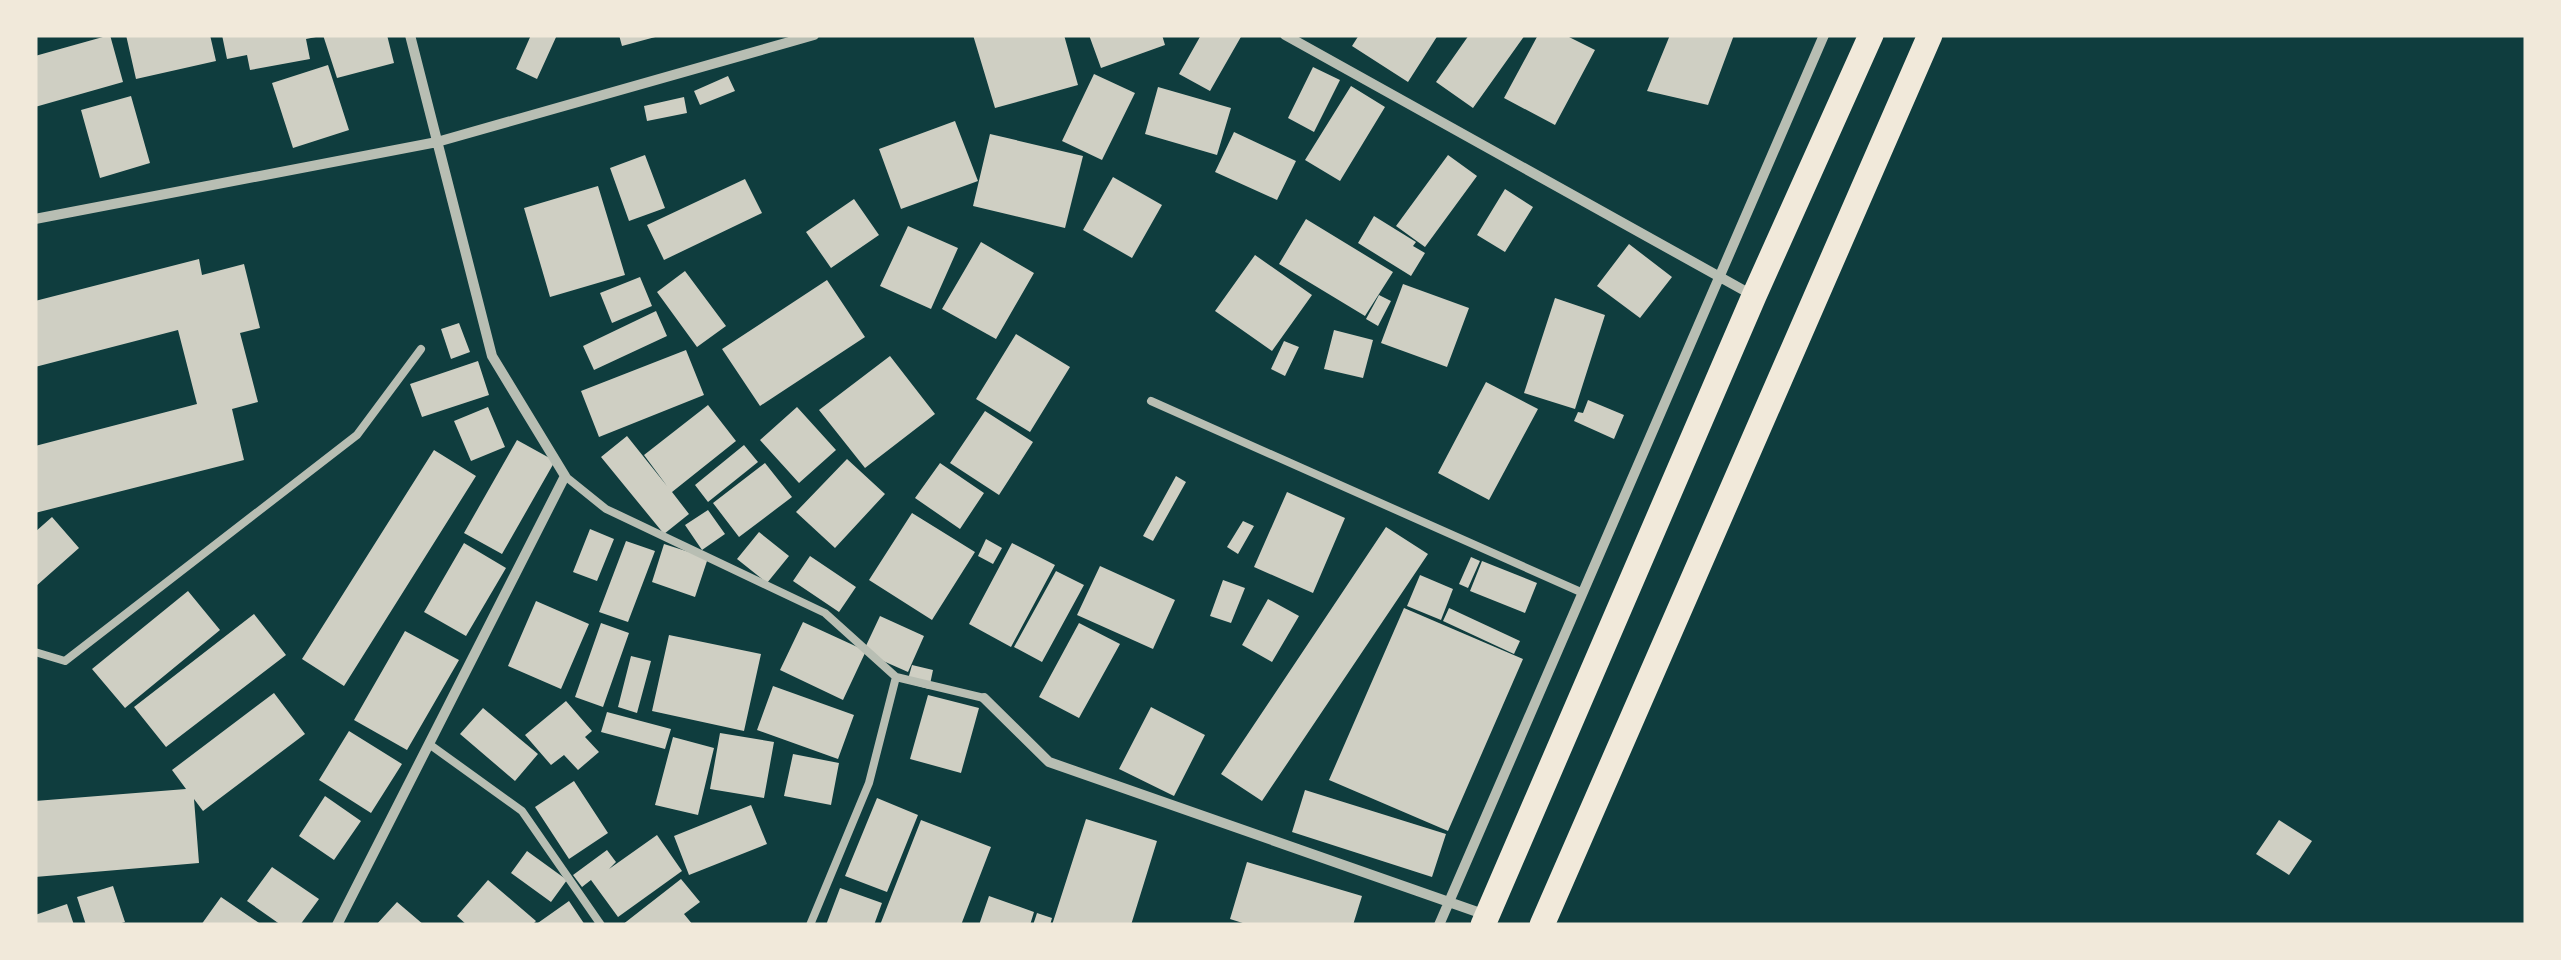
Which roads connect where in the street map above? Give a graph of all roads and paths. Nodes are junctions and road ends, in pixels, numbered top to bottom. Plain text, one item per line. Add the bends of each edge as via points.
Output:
1 (410, 35) edge
2 (814, 35) edge
3 (1285, 35) edge
4 (1824, 35) edge
5 (1871, 35) edge
6 (1930, 35) edge
7 (436, 142) junction
8 (35, 219) edge
9 (1720, 276) junction
10 (1754, 296) junction
11 (420, 348) dead end
12 (1151, 401) dead end
13 (564, 476) junction
14 (1582, 593) junction
15 (35, 652) edge
16 (896, 677) junction
17 (984, 698) joint
18 (429, 744) junction
19 (1449, 902) junction
20 (1485, 920) edge
21 (337, 925) edge
22 (601, 925) edge
23 (810, 925) edge
24 (1439, 925) edge
25 (1542, 925) edge

1 - 7 street
2 - 7 street
3 - 9 street
4 - 9 street
5 - 10 highway
6 - 25 highway
7 - 8 street
7 - 13 street via 492,356
9 - 10 street
9 - 14 street
10 - 20 highway
11 - 15 lane via 357,435 65,662
12 - 14 lane
13 - 16 lane via 606,509 825,613
13 - 18 street
14 - 19 street
16 - 17 lane
16 - 23 lane via 870,783
17 - 19 street via 1050,762
18 - 21 street
18 - 22 lane via 522,810
19 - 20 street
19 - 24 street

